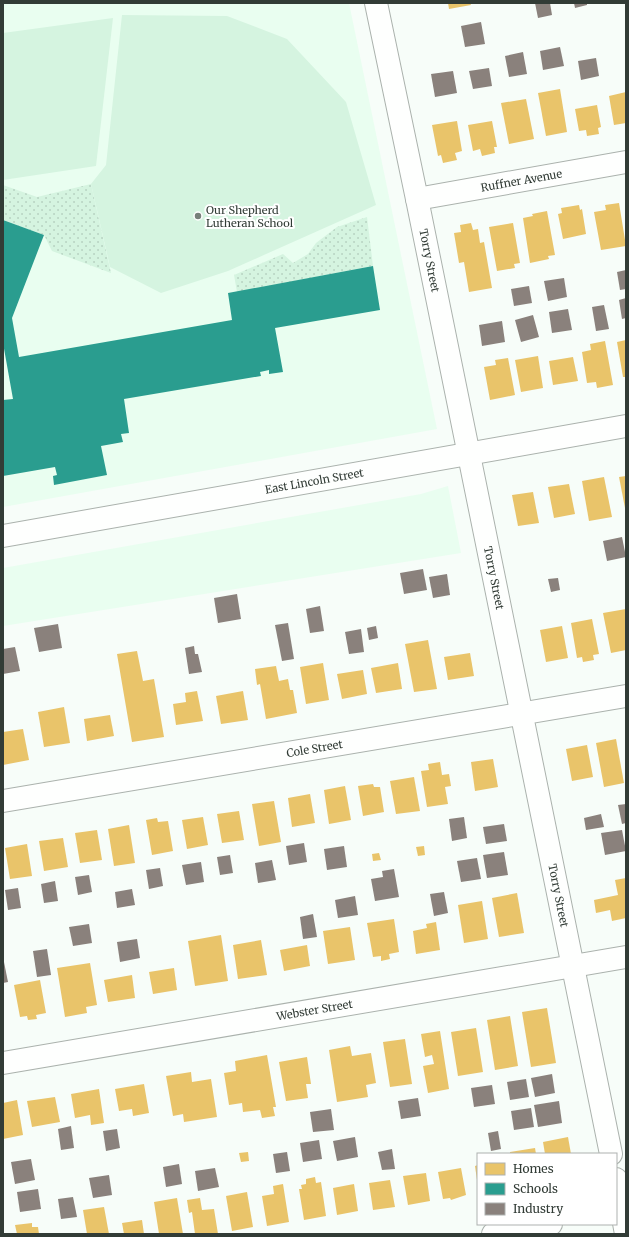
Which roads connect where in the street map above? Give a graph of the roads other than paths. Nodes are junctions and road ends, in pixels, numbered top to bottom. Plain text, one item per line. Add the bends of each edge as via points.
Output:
1 (376, 3) edge
2 (626, 162) edge
3 (417, 199) junction
4 (626, 426) edge
5 (468, 453) junction
6 (3, 536) edge
7 (626, 696) edge
8 (521, 715) junction
9 (3, 801) edge
10 (626, 957) edge
11 (572, 967) junction
12 (3, 1063) edge
13 (611, 1153) edge
14 (617, 1186) edge
15 (621, 1212) edge
16 (545, 1225) edge
17 (493, 1234) edge
18 (626, 1234) edge

1 - 3 street, Torry Street
2 - 3 street, Ruffner Avenue
3 - 5 street, Torry Street
4 - 5 street, East Lincoln Street
5 - 6 street, East Lincoln Street
5 - 8 street, Torry Street
7 - 8 street, Cole Street
8 - 9 street, Cole Street
8 - 11 street, Torry Street
10 - 11 street, Webster Street
11 - 12 street, Webster Street
11 - 13 street, Torry Street
14 - 15 street
15 - 18 street
16 - 17 street

